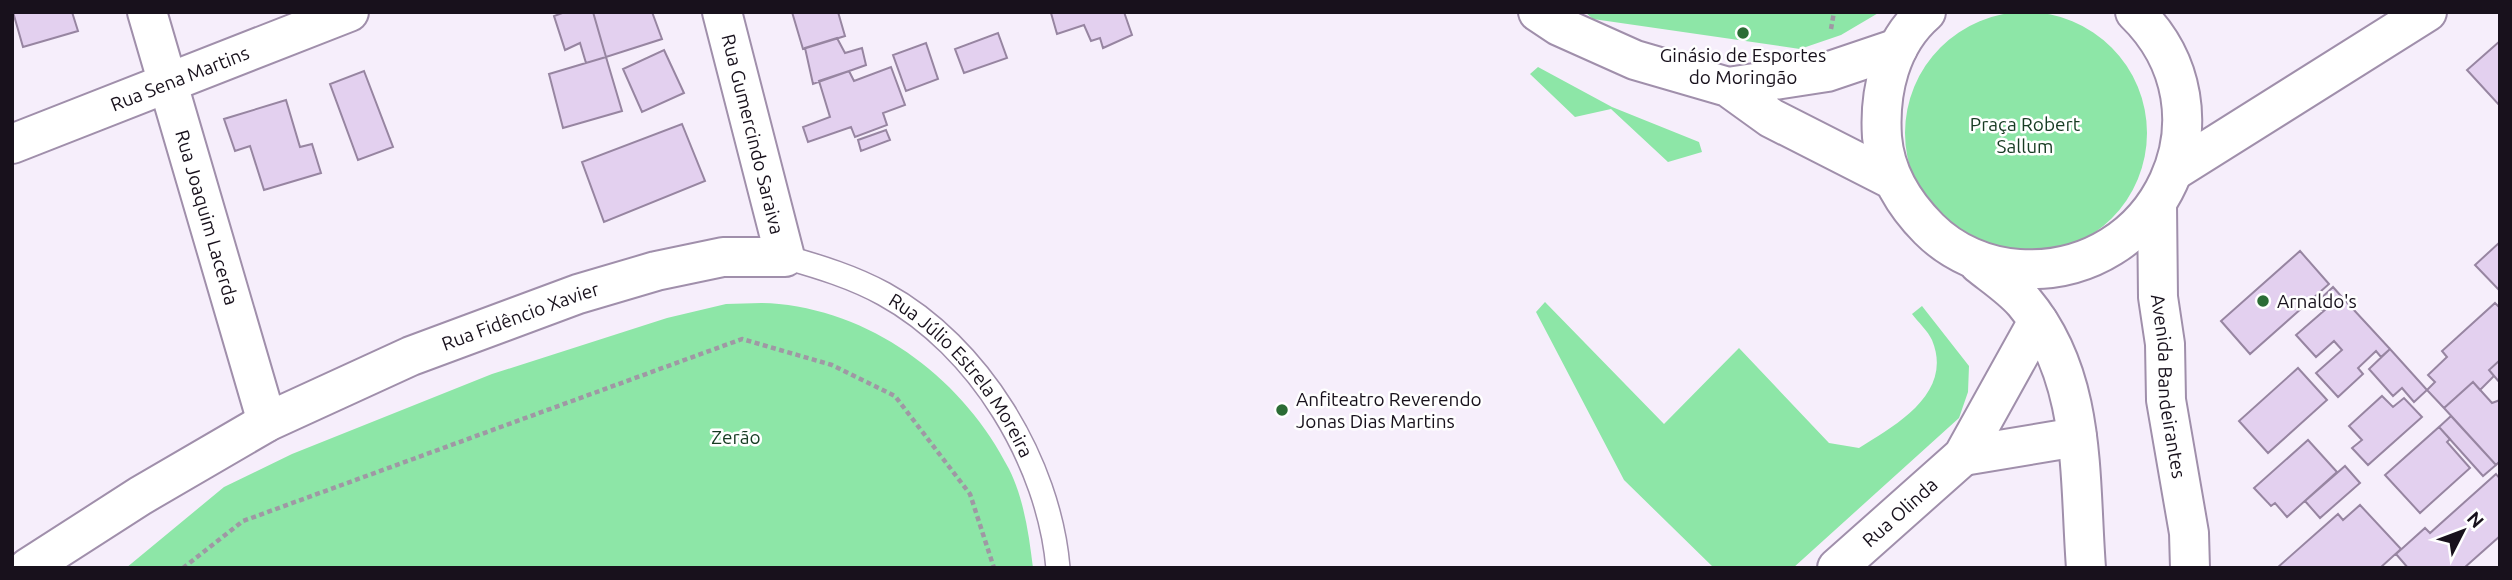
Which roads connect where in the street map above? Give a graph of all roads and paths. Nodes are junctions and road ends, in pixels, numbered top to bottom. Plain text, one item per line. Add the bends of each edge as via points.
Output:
1 (147, 12) edge
2 (348, 12) edge
3 (722, 12) edge
4 (1538, 12) edge
5 (1926, 12) edge
6 (2135, 12) edge
7 (2427, 12) edge
8 (1898, 48) junction
9 (167, 83) junction
10 (1728, 87) junction
11 (12, 144) edge
12 (1894, 180) junction
13 (2166, 188) junction
14 (785, 257) junction
15 (1972, 258) junction
16 (2038, 321) junction
17 (267, 422) junction
18 (2077, 437) junction
19 (1963, 456) junction
20 (29, 568) edge
21 (183, 568) edge
22 (994, 568) edge
23 (1058, 568) edge
24 (1838, 568) edge
25 (2086, 568) edge
26 (2190, 568) edge

1 - 9 street, Rua Joaquim Lacerda
2 - 9 street, Rua Sena Martins
3 - 14 street, Rua Gumercindo Saraiva
4 - 10 street via 1635,60
5 - 8 street
6 - 13 street via 2168,57 2180,94 2182,133
7 - 13 street
8 - 10 street via 1827,72
8 - 12 street via 1885,79 1881,113 1883,148
9 - 11 street, Rua Sena Martins
9 - 17 street, Rua Joaquim Lacerda
10 - 12 street via 1781,124
12 - 15 street via 1913,213 1940,240
13 - 15 street via 2134,231 2106,251 2074,265 2040,271 2005,268
13 - 26 street, Avenida Bandeirantes via 2158,297 2166,400 2189,533
14 - 17 street, Rua Fidêncio Xavier via 723,257 578,294 411,356
14 - 23 lane, Rua Júlio Estrela Moreira via 840,273 886,295 927,324 965,361 1027,453 1043,494
15 - 16 street via 2023,300
16 - 18 street via 2067,380
16 - 19 street, Rua Olinda
17 - 20 street, Rua Fidêncio Xavier
18 - 19 street
18 - 25 street
19 - 24 street, Rua Olinda
21 - 22 path via 243,521 742,338 832,365 895,396 970,494

